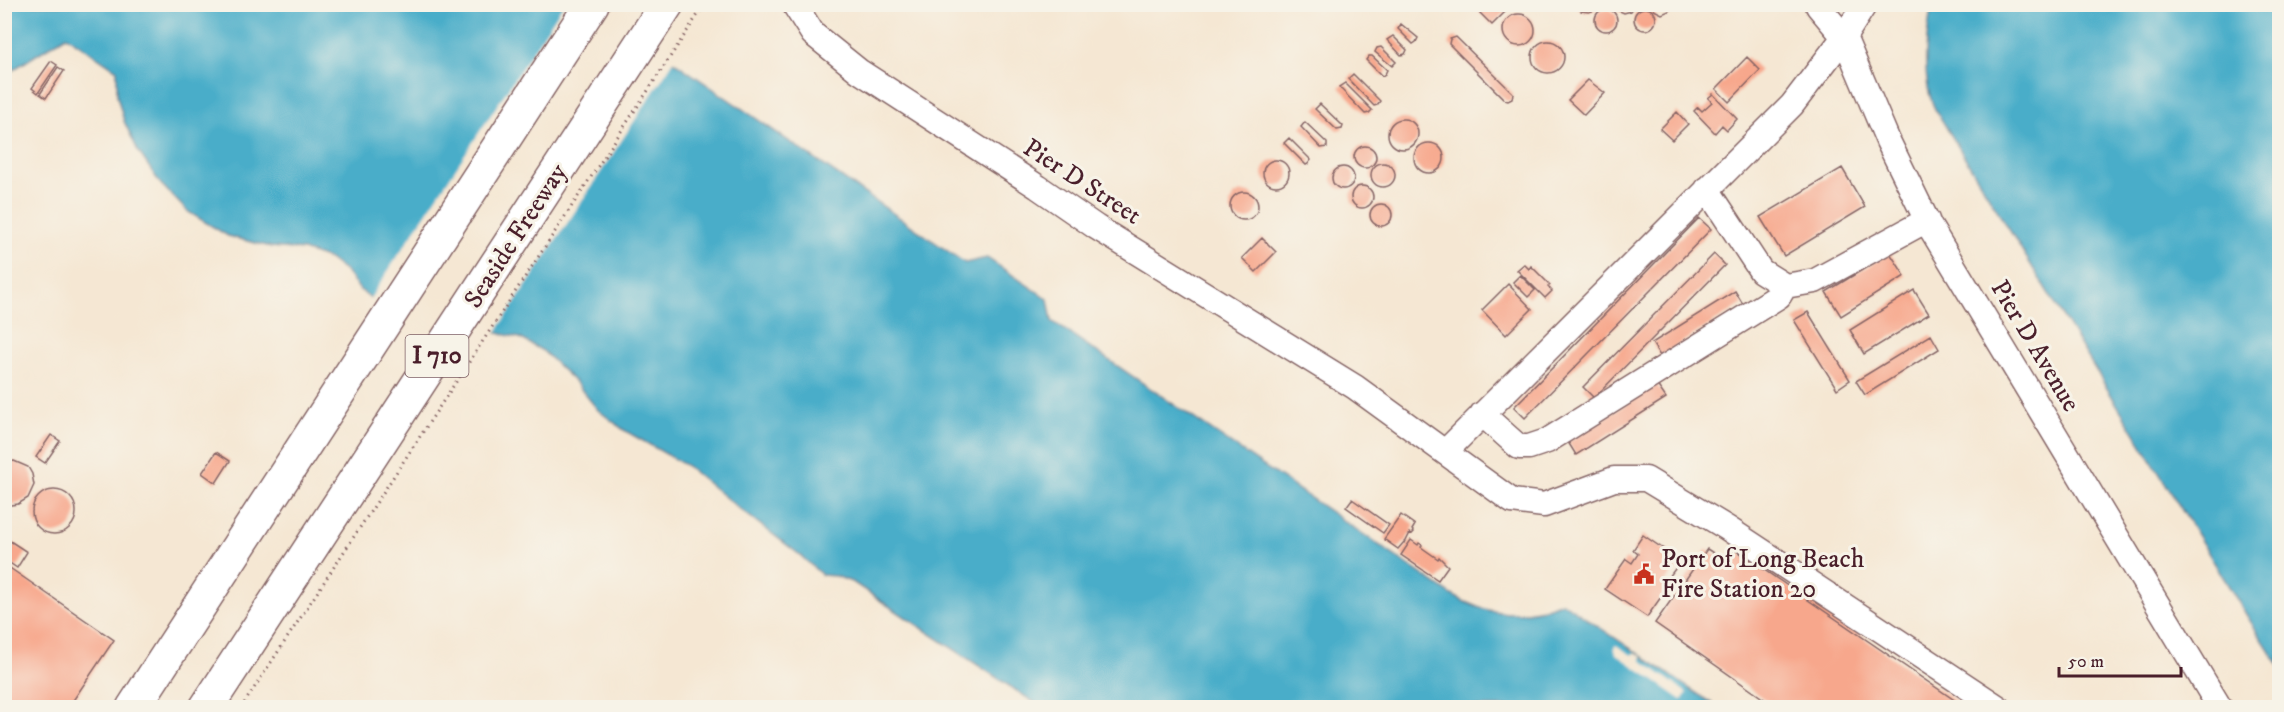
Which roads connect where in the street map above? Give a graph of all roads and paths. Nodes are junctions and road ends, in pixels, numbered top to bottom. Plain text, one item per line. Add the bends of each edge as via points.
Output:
1 (592, 4) edge
2 (667, 4) edge
3 (705, 4) edge
4 (794, 4) edge
5 (1865, 4) edge
6 (1818, 6) edge
7 (1844, 37) junction
8 (1707, 189) junction
9 (1927, 220) junction
10 (1785, 286) junction
11 (1482, 414) junction
12 (1445, 452) junction
13 (133, 708) edge
14 (206, 708) edge
15 (241, 708) edge
16 (1999, 708) edge
17 (2220, 708) edge

1 - 13 highway, I 710
2 - 14 highway, Seaside Freeway / I 710
3 - 15 path
4 - 12 street, Pier D Street via 813,34 859,71 1096,227 1355,387
5 - 7 street
6 - 7 street, Pier D Avenue
7 - 8 street via 1792,105
7 - 9 street, Pier D Avenue
8 - 10 street via 1761,271
8 - 11 street
9 - 10 street via 1815,281
9 - 17 street, Pier D Avenue
10 - 11 street via 1779,296 1547,441 1519,447
11 - 12 street
12 - 16 street, Pier D Street via 1512,501 1544,505 1614,478 1646,479

